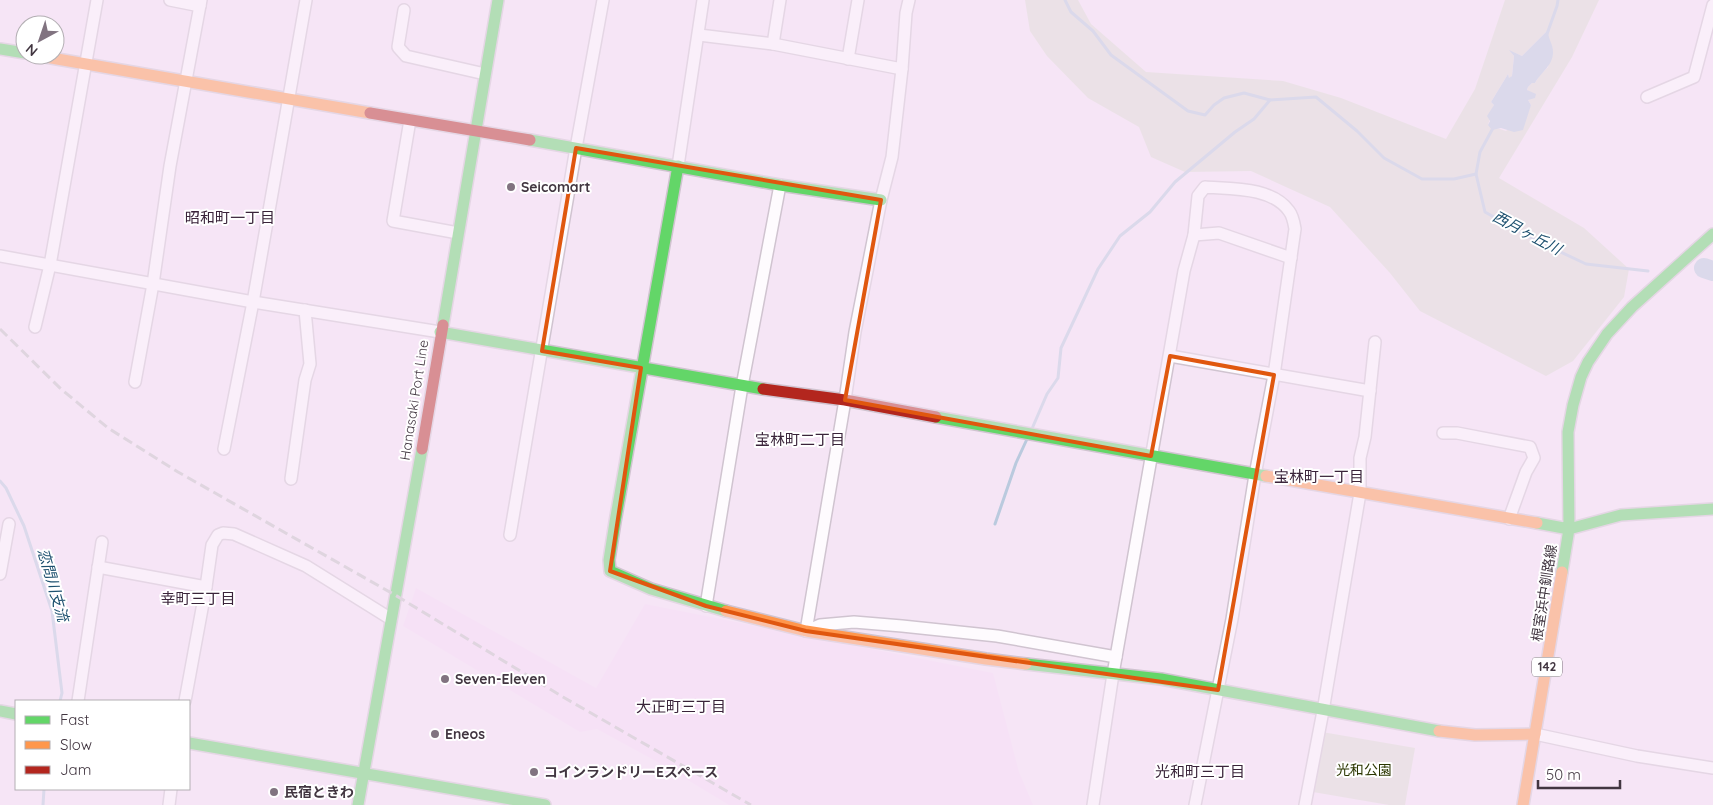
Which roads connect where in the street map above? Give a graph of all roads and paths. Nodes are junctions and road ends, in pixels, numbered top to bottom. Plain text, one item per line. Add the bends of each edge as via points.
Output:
1 (97, 0) edge
2 (170, 0) edge
3 (306, 0) edge
4 (498, 0) edge
5 (603, 0) edge
6 (703, 0) edge
7 (780, 0) edge
8 (858, 0) edge
9 (909, 0) edge
10 (201, 3) edge
11 (1713, 5) edge
12 (404, 10) dead end
13 (699, 35) junction
14 (773, 44) junction
15 (0, 49) edge
16 (15, 52) edge
17 (848, 59) junction
18 (65, 60) edge
19 (86, 64) junction
20 (902, 69) junction
21 (486, 74) junction
22 (187, 81) junction
23 (1647, 97) dead end
24 (288, 99) junction
25 (410, 120) junction
26 (476, 131) junction
27 (576, 148) junction
28 (678, 166) junction
29 (780, 185) junction
30 (881, 200) junction
31 (458, 233) junction
32 (1713, 234) edge
33 (1194, 235) junction
34 (0, 256) edge
35 (1291, 258) junction
36 (50, 265) junction
37 (153, 284) junction
38 (253, 302) junction
39 (305, 310) junction
40 (35, 327) dead end
41 (440, 332) junction
42 (1375, 342) dead end
43 (542, 351) junction
44 (1170, 356) junction
45 (641, 368) junction
46 (1274, 375) junction
47 (135, 382) dead end
48 (742, 386) junction
49 (1370, 391) junction
50 (845, 400) junction
51 (1443, 433) dead end
52 (224, 449) dead end
53 (1152, 456) junction
54 (1255, 475) junction
55 (291, 479) dead end
56 (1360, 493) junction
57 (1713, 509) edge
58 (1509, 519) junction
59 (9, 524) dead end
60 (1569, 529) junction
61 (510, 535) dead end
62 (102, 542) dead end
63 (98, 567) junction
64 (0, 574) edge
65 (206, 587) junction
66 (706, 606) junction
67 (391, 619) junction
68 (806, 631) junction
69 (1116, 658) junction
70 (1113, 674) junction
71 (1218, 690) junction
72 (78, 700) edge
73 (185, 700) edge
74 (0, 711) edge
75 (1323, 711) junction
76 (15, 714) edge
77 (1535, 734) junction
78 (190, 743) edge
79 (1713, 768) edge
80 (364, 774) junction
81 (171, 790) edge
82 (476, 793) junction
83 (169, 805) edge
84 (358, 805) edge
85 (474, 805) edge
86 (544, 805) edge
87 (1094, 805) edge
88 (1195, 805) edge
89 (1306, 805) edge
90 (1523, 805) edge

1 - 19 street
2 - 10 street
3 - 24 street
4 - 21 street, Hanasaki Port Line
5 - 27 street
6 - 13 street
7 - 14 street
8 - 17 street
9 - 20 street
10 - 22 street
11 - 23 street via 1694,77
12 - 21 street via 398,47 406,56
13 - 14 street
13 - 28 street
14 - 17 street
15 - 16 street
17 - 20 street
18 - 19 street
19 - 22 street
19 - 36 street
20 - 30 street via 892,157
21 - 26 street, Hanasaki Port Line
22 - 24 street
22 - 37 street via 170,166
24 - 25 street
24 - 38 street
25 - 26 street
25 - 31 street via 393,221
26 - 27 street
26 - 31 street, Hanasaki Port Line
27 - 28 street
27 - 43 street
28 - 29 street
28 - 45 street
29 - 30 street
29 - 48 street
30 - 50 street via 854,332
31 - 41 street, Hanasaki Port Line
32 - 60 street via 1632,307 1606,334 1588,362 1581,377 1568,432
33 - 35 street via 1219,234
33 - 35 street via 1198,196 1205,187 1255,192 1280,201 1290,212 1295,229
33 - 44 street via 1184,271
34 - 36 street
35 - 46 street
36 - 37 street
36 - 40 street
37 - 38 street
37 - 47 street
38 - 39 street
38 - 52 street
39 - 41 street
39 - 55 street via 310,364
41 - 43 street
41 - 67 street, Hanasaki Port Line
42 - 49 street
43 - 45 street
43 - 61 street
44 - 46 street
44 - 53 street
45 - 48 street
45 - 66 street via 610,551 610,571 652,589
46 - 49 street
46 - 54 street
48 - 50 street
48 - 66 street
49 - 56 street via 1360,458
50 - 53 street
50 - 68 street
51 - 58 street via 1530,447 1534,458
53 - 54 street
53 - 69 street
54 - 56 street
54 - 71 street
56 - 58 street
56 - 75 street
57 - 60 street, 根室浜中釧路線 via 1621,515
58 - 60 street
59 - 64 street
60 - 77 street, 根室浜中釧路線 / 142
62 - 63 street
63 - 65 street
63 - 72 street
65 - 67 street via 212,545 218,535 234,534 306,566
65 - 73 street
66 - 68 street
67 - 80 street, Hanasaki Port Line
68 - 69 street via 820,625 854,622 902,626 997,636
68 - 70 street via 986,659
69 - 70 street
70 - 71 street via 1161,678
70 - 87 street
71 - 75 street
71 - 88 street
74 - 76 street
75 - 77 street via 1475,735
75 - 89 street
77 - 79 street
77 - 90 street, 根室浜中釧路線 / 142
78 - 80 street
80 - 82 street
80 - 84 street, Hanasaki Port Line
81 - 83 street
82 - 85 street
82 - 86 street

